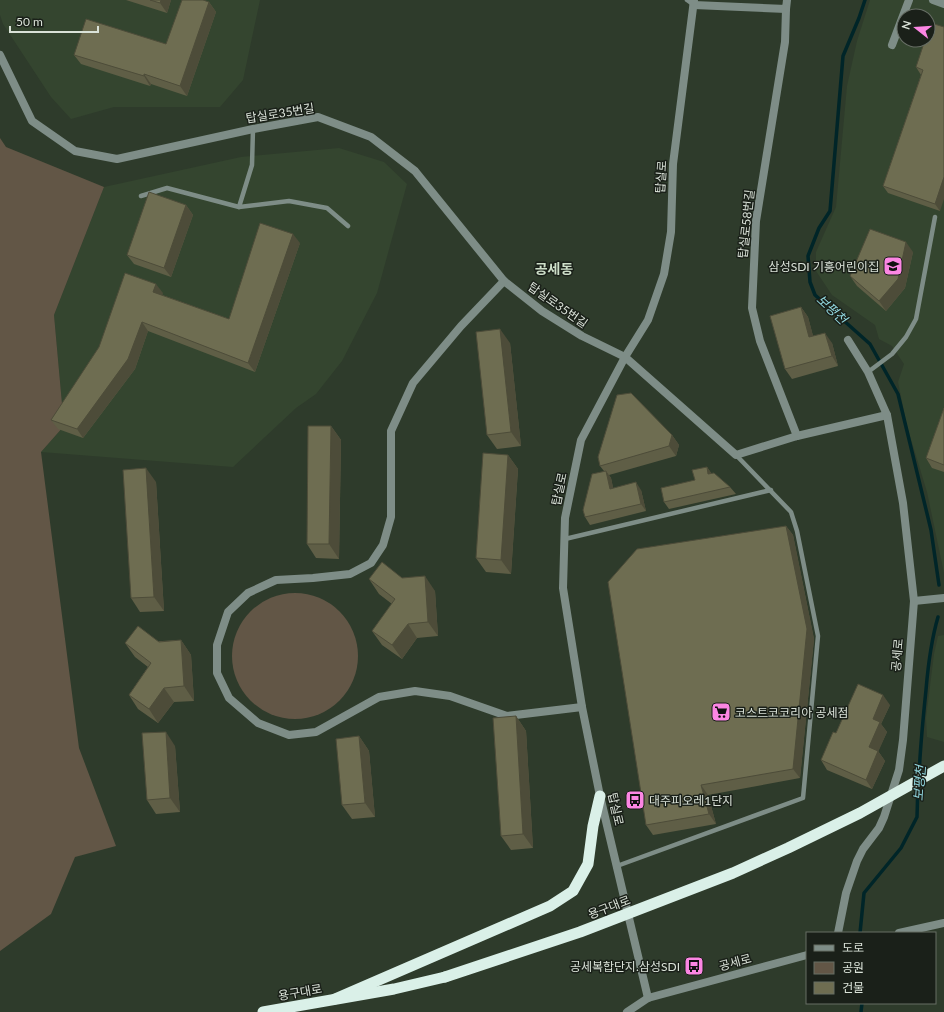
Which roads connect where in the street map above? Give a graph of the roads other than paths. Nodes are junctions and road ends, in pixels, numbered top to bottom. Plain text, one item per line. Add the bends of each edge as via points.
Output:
1 (687, 0) edge
2 (787, 0) edge
3 (909, 0) edge
4 (932, 0) edge
5 (694, 3) edge
6 (944, 4) edge
7 (786, 9) junction
8 (892, 45) dead end
9 (0, 55) edge
10 (253, 129) junction
11 (141, 196) dead end
12 (239, 207) junction
13 (935, 217) dead end
14 (348, 226) dead end
15 (504, 281) junction
16 (848, 340) dead end
17 (625, 357) junction
18 (868, 372) junction
19 (887, 415) junction
20 (797, 436) junction
21 (736, 455) junction
22 (771, 490) junction
23 (564, 538) junction
24 (944, 598) edge
25 (914, 600) junction
26 (582, 706) junction
27 (944, 766) edge
28 (600, 796) junction
29 (616, 866) junction
30 (944, 924) edge
31 (838, 932) edge
32 (904, 932) edge
33 (806, 955) edge
34 (648, 998) junction
35 (335, 999) junction
36 (263, 1012) edge
37 (626, 1012) edge

1 - 5 lane
2 - 7 street, 탑실로58번길
3 - 8 street
4 - 6 street
5 - 7 street
5 - 17 street, 탑실로 via 673,164 671,232 664,274 648,320
7 - 20 street, 탑실로58번길 via 785,42 756,221 752,308 760,341
9 - 10 street, 탑실로35번길 via 32,121 75,151 117,159
10 - 12 lane via 252,166
10 - 15 street, 탑실로35번길 via 318,117 371,137 415,171
11 - 12 lane via 167,188
12 - 14 lane via 289,201 327,208
13 - 18 lane via 916,319 892,354
15 - 17 street, 탑실로35번길 via 542,311 582,336
15 - 26 street via 461,326 413,383 391,431 391,517 383,544 371,563 350,574 276,580 248,593 228,612 217,645 217,673 229,698 258,723 289,735 316,732 379,697 415,691 450,696 507,716
16 - 18 street, 공세로
17 - 21 street, 탑실로35번길
17 - 23 street, 탑실로 via 581,440 565,518
18 - 19 street, 공세로
19 - 20 street
19 - 25 street, 공세로 via 903,503
20 - 21 street
21 - 22 lane
22 - 23 lane
22 - 29 lane via 791,512 818,636 803,798
23 - 26 street, 탑실로 via 563,588
24 - 25 street
25 - 31 street, 공세로 via 899,770 881,823 854,867
26 - 28 street, 탑실로
27 - 35 highway, 용구대로, bridge via 860,813 788,848 733,873 580,932 445,977
28 - 29 street, 탑실로
28 - 35 highway via 588,864 573,891 550,906
29 - 34 street, 탑실로
30 - 32 street
33 - 34 street, 공세로
34 - 37 street, 공세로
35 - 36 highway, 용구대로

